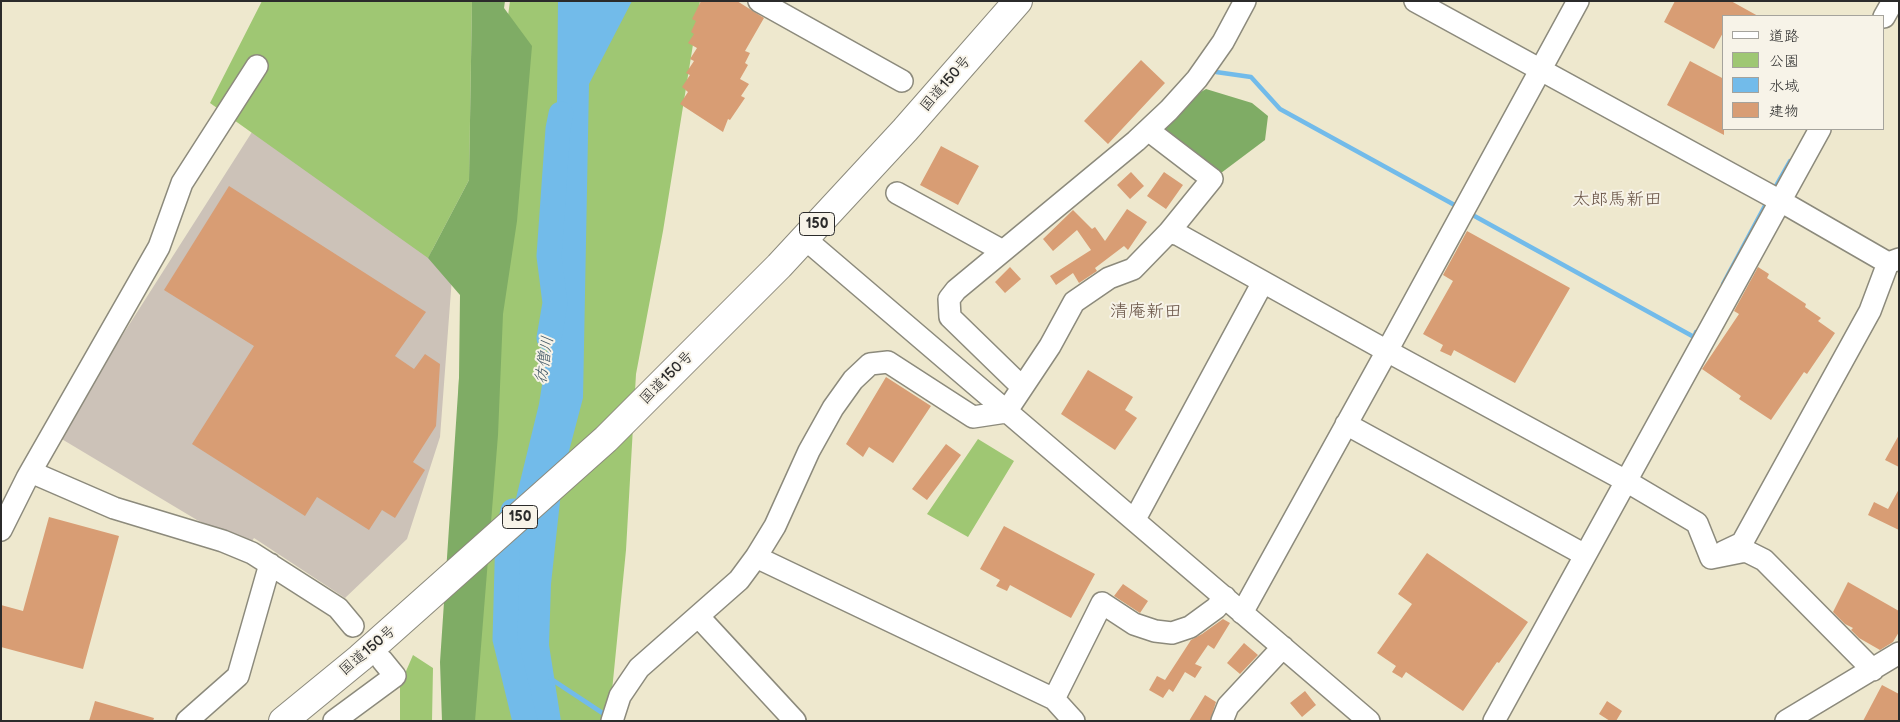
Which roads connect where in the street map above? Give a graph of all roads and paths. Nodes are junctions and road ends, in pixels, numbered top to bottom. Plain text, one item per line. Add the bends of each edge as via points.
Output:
1 (759, 1) edge
2 (1018, 1) edge
3 (1245, 1) edge
4 (1415, 1) edge
5 (1578, 1) edge
6 (1893, 1) edge
7 (1885, 15) edge
8 (257, 66) dead end
9 (1541, 70) junction
10 (902, 81) dead end
11 (1148, 130) junction
12 (1819, 130) edge
13 (897, 193) dead end
14 (1779, 201) junction
15 (1169, 232) junction
16 (804, 238) junction
17 (1002, 251) junction
18 (1893, 261) edge
19 (1262, 282) junction
20 (1387, 352) junction
21 (1022, 387) junction
22 (1006, 412) junction
23 (1346, 424) junction
24 (31, 472) junction
25 (1626, 481) junction
26 (1135, 520) junction
27 (1, 530) edge
28 (1585, 555) junction
29 (756, 557) junction
30 (1711, 558) junction
31 (270, 564) junction
32 (1225, 597) junction
33 (1242, 613) junction
34 (698, 616) junction
35 (353, 626) dead end
36 (1282, 647) junction
37 (1899, 653) edge
38 (382, 660) dead end
39 (1873, 670) junction
40 (1054, 699) junction
41 (187, 721) edge
42 (283, 721) edge
43 (334, 721) edge
44 (612, 721) edge
45 (795, 721) edge
46 (1074, 721) edge
47 (1222, 721) edge
48 (1370, 721) edge
49 (1494, 721) edge
50 (1786, 721) edge

1 - 10 street
2 - 16 highway, 国道150号 / 150 via 905,130
3 - 11 street via 1223,42 1197,79
4 - 9 street
5 - 9 street
6 - 7 street
8 - 24 street via 182,183 158,247
9 - 14 street
9 - 20 street
11 - 15 street via 1212,179
11 - 17 street
12 - 14 street
13 - 17 street
14 - 18 street
14 - 25 street
15 - 19 street
15 - 21 street via 1133,269 1109,278 1074,302
16 - 22 street
16 - 42 highway, 国道150号 / 150 via 606,440 434,594
17 - 21 street via 949,298 950,318
18 - 30 street via 1870,312 1742,543
19 - 20 street
19 - 26 street
20 - 23 street
20 - 25 street
21 - 22 street
22 - 26 street
22 - 29 street via 973,417 888,362 870,364 853,380 833,408 809,451 775,526
23 - 28 street
23 - 33 street
24 - 27 street
24 - 31 street via 114,508 222,541
25 - 28 street
25 - 30 street via 1697,523
26 - 32 street
28 - 49 street
29 - 34 street via 739,580
29 - 40 street
30 - 39 street via 1746,551 1764,560
31 - 35 street via 338,608
31 - 41 street via 238,676
32 - 33 street
32 - 40 street via 1190,627 1172,633 1134,624 1102,603
33 - 36 street
34 - 44 street via 639,668 620,696
34 - 45 street
36 - 47 street via 1228,706
36 - 48 street
37 - 39 street
38 - 43 street via 395,676
39 - 50 street
40 - 46 street

